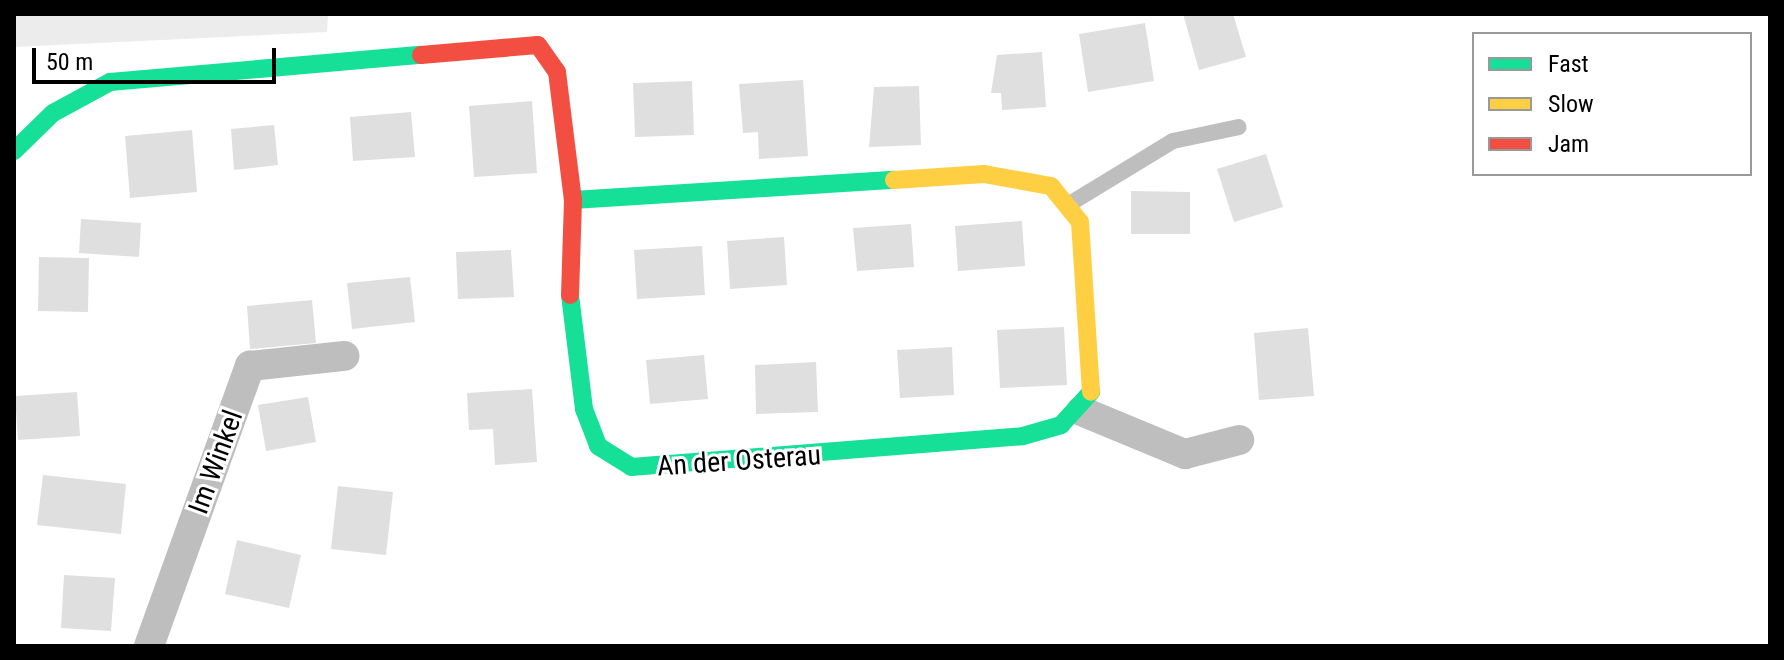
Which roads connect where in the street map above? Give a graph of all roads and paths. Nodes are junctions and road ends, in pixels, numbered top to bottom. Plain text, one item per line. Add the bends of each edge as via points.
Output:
1 (1239, 127) dead end
2 (14, 151) edge
3 (573, 200) junction
4 (1071, 203) junction
5 (344, 356) dead end
6 (1081, 411) junction
7 (1239, 440) dead end
8 (149, 646) edge

1 - 4 lane via 1173,141
2 - 3 street, An der Osterau via 53,113 110,82 538,45 557,72
3 - 4 street via 984,174 1023,177
3 - 6 street, An der Osterau via 568,268 584,409 598,446 631,467 1023,436
4 - 6 street via 1080,222 1096,384
5 - 8 street, Im Winkel via 250,366
6 - 7 street via 1185,454

